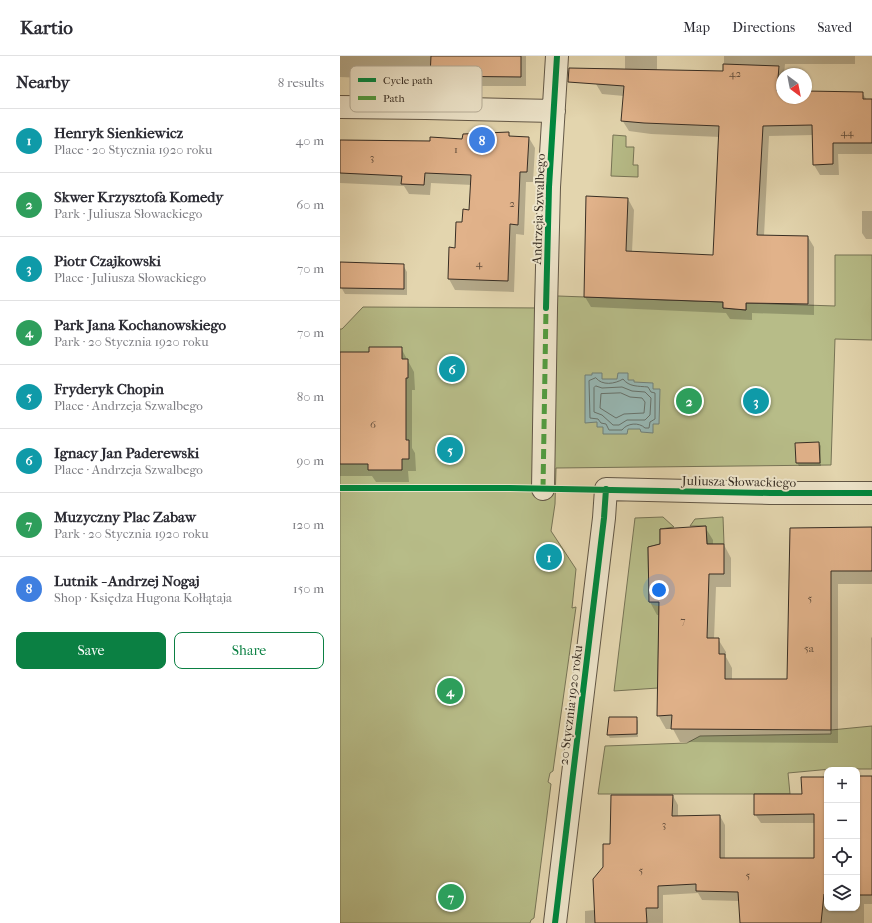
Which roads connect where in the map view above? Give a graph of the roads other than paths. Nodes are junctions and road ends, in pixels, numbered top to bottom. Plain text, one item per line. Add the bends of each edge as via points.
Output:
1 (557, 56) edge
2 (340, 107) edge
3 (350, 107) edge
4 (482, 109) edge
5 (554, 111) junction
6 (543, 489) dead end
7 (606, 489) joint
8 (872, 493) edge
9 (555, 923) edge

1 - 5 street, Andrzeja Szwalbego
2 - 3 street
4 - 5 street
5 - 6 street, Andrzeja Szwalbego via 546,308
7 - 8 street, Juliusza Słowackiego
7 - 9 street, 20 Stycznia 1920 roku

